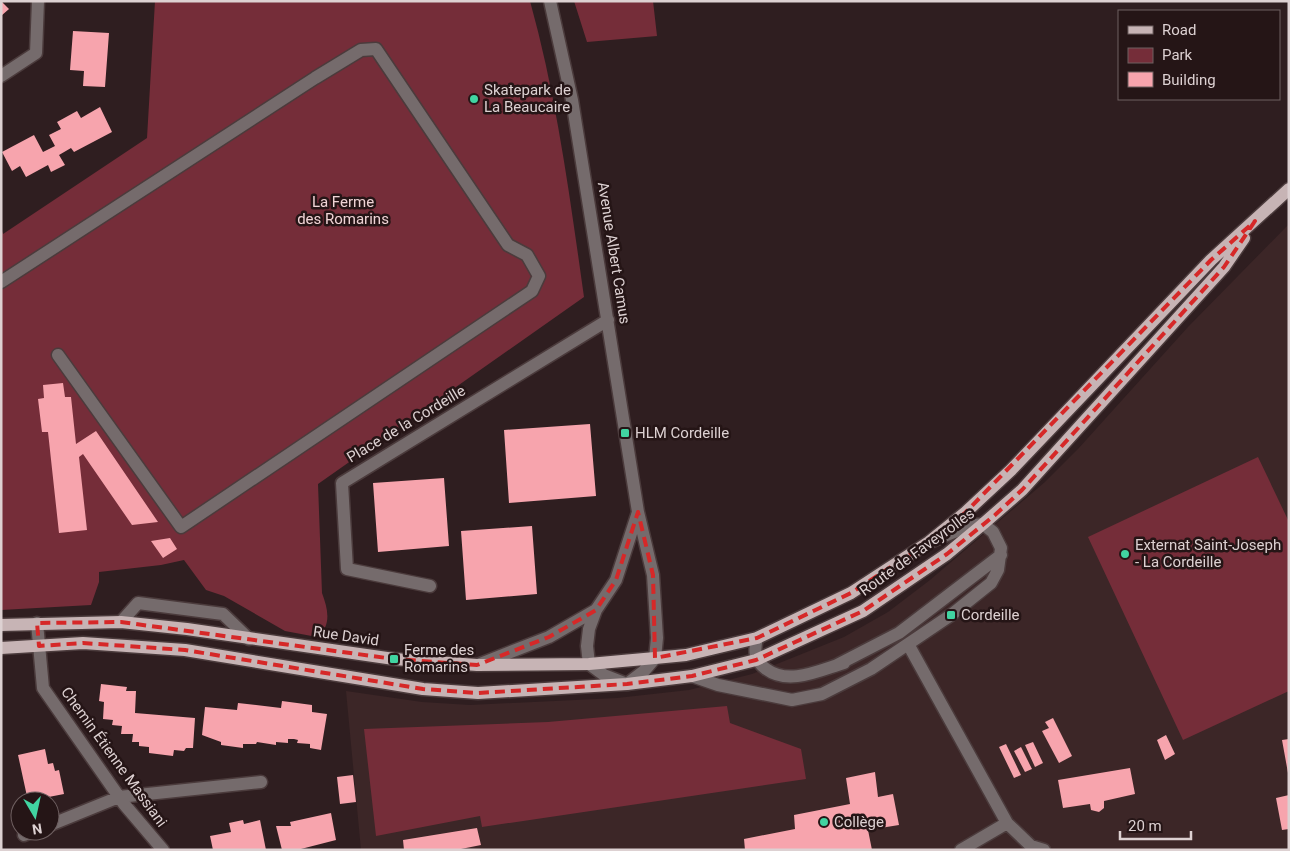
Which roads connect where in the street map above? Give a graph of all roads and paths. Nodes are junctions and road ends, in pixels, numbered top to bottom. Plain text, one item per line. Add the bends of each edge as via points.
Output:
1 (38, 1) edge
2 (550, 1) edge
3 (1, 76) edge
4 (1289, 189) edge
5 (1255, 221) junction
6 (1, 282) edge
7 (608, 320) junction
8 (58, 355) dead end
9 (638, 512) junction
10 (983, 524) junction
11 (929, 542) junction
12 (1001, 556) junction
13 (430, 586) dead end
14 (596, 610) junction
15 (121, 622) junction
16 (36, 623) junction
17 (1, 625) edge
18 (757, 638) junction
19 (249, 639) junction
20 (908, 644) junction
21 (39, 646) junction
22 (1, 648) edge
23 (686, 655) joint
24 (655, 658) junction
25 (756, 660) junction
26 (589, 664) junction
27 (477, 665) junction
28 (837, 665) junction
29 (692, 676) junction
30 (626, 684) junction
31 (261, 782) dead end
32 (119, 797) junction
33 (60, 821) edge
34 (1007, 823) junction
35 (163, 850) edge
36 (961, 850) edge
37 (1044, 850) edge

1 - 3 street via 36,53
2 - 7 street, Avenue Albert Camus via 572,100
4 - 5 main road, Route de Faveyrolles
5 - 10 main road, Route de Faveyrolles via 1217,274 1022,490
5 - 11 main road, Route de Faveyrolles via 1211,260 1011,470
6 - 8 street via 361,50 376,50 508,245 527,255 538,276 532,291 181,527
7 - 9 street, Avenue Albert Camus
7 - 13 street, Place de la Cordeille via 342,483 347,568
9 - 14 street, Avenue Albert Camus via 616,580
9 - 24 street, Avenue Albert Camus via 653,576
10 - 11 street via 969,526
10 - 12 street via 999,540
10 - 25 main road, Route de Faveyrolles via 947,554 863,611
11 - 18 main road, Route de Faveyrolles via 850,593
12 - 20 street via 998,570 984,590
12 - 28 street via 899,633
14 - 26 street, Avenue Albert Camus via 589,630
14 - 27 street, Avenue Albert Camus via 549,637
15 - 16 main road, Rue David
15 - 19 main road, Rue David via 187,628
15 - 19 street via 138,603 223,614
16 - 17 main road, Rue David
16 - 21 street, Chemin Étienne Massiani
18 - 23 main road, Route de Faveyrolles
18 - 25 street
19 - 27 main road, Rue David via 394,659
20 - 28 street
20 - 29 street via 871,669 822,694 792,700 718,685
20 - 34 street
21 - 22 main road
21 - 30 main road via 83,644 185,650 423,689 478,693
21 - 32 street, Chemin Étienne Massiani via 43,688
23 - 24 main road, Rue David
24 - 26 main road, Rue David
24 - 30 street
25 - 28 street via 772,673 793,677
25 - 29 main road, Route de Faveyrolles
26 - 27 main road, Rue David
26 - 30 street via 604,676
29 - 30 main road, Route de Faveyrolles
31 - 32 street
32 - 33 street
32 - 35 street, Chemin Étienne Massiani
34 - 36 street
34 - 37 street via 1031,846

